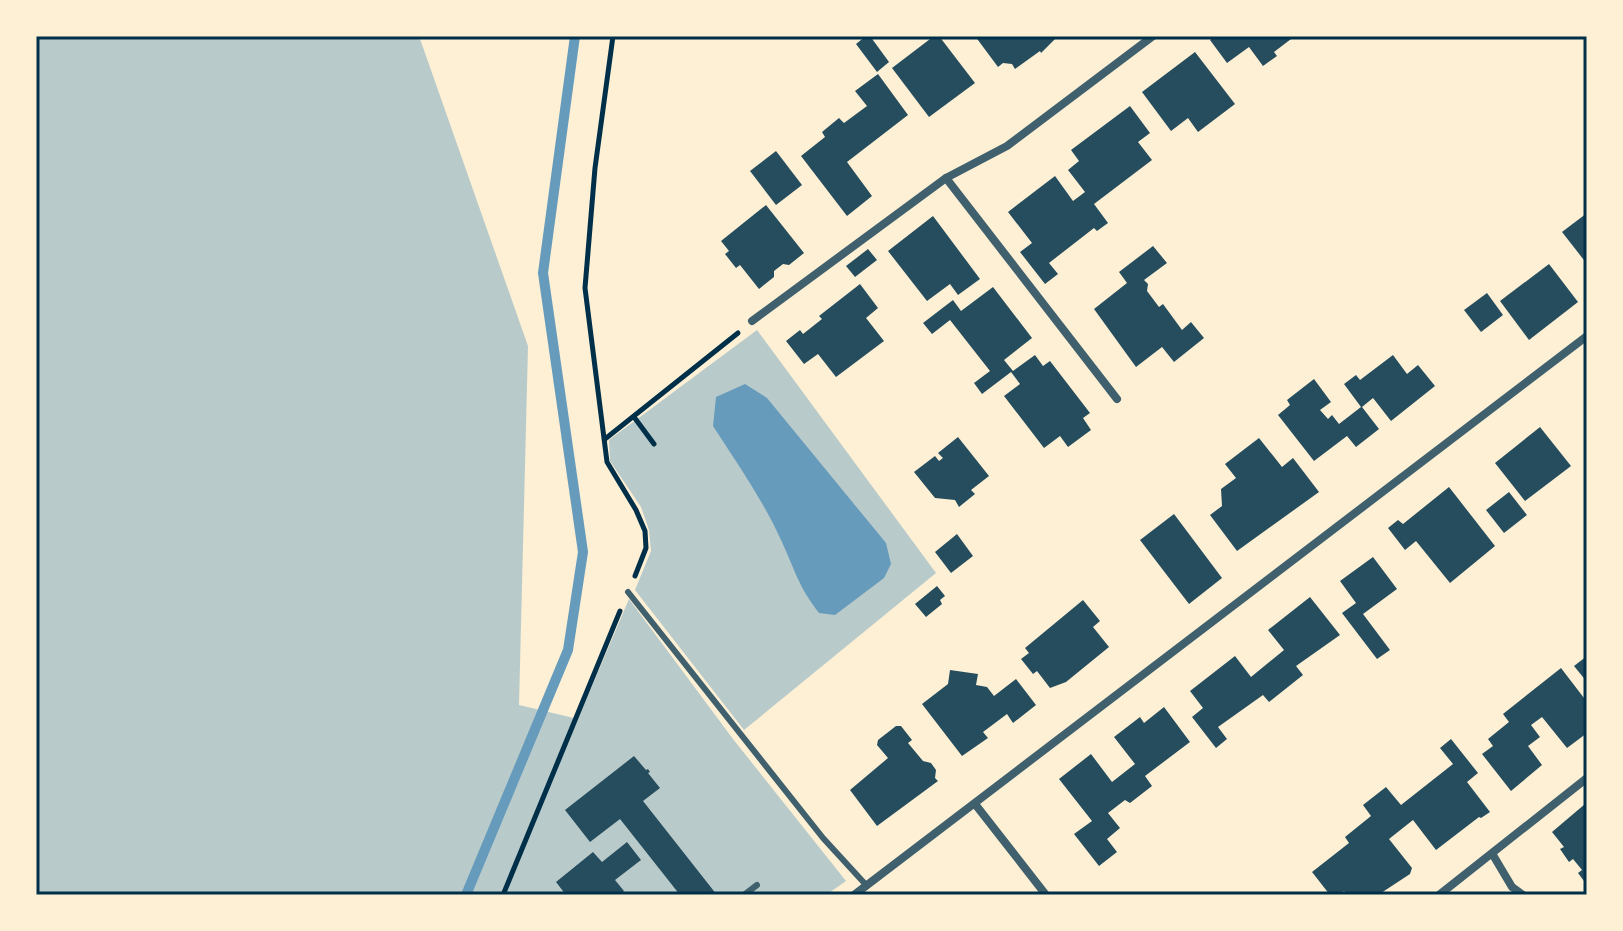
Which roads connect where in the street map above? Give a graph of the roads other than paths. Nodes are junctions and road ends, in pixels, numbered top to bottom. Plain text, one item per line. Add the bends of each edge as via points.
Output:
1 (1153, 36) edge
2 (946, 178) junction
3 (752, 321) road end
4 (1587, 336) edge
5 (1117, 399) dead end
6 (628, 592) road end
7 (1587, 778) edge
8 (975, 804) junction
9 (1493, 855) junction
10 (757, 885) dead end
11 (867, 886) junction
12 (744, 895) edge
13 (854, 895) edge
14 (1046, 895) edge
15 (1439, 895) edge
16 (1523, 895) edge

1 - 2 street via 1007,146
2 - 3 street
2 - 5 street
4 - 8 street
6 - 11 lane
7 - 9 street
8 - 11 street
8 - 14 street
9 - 15 street
9 - 16 street
10 - 12 lane
11 - 13 street

